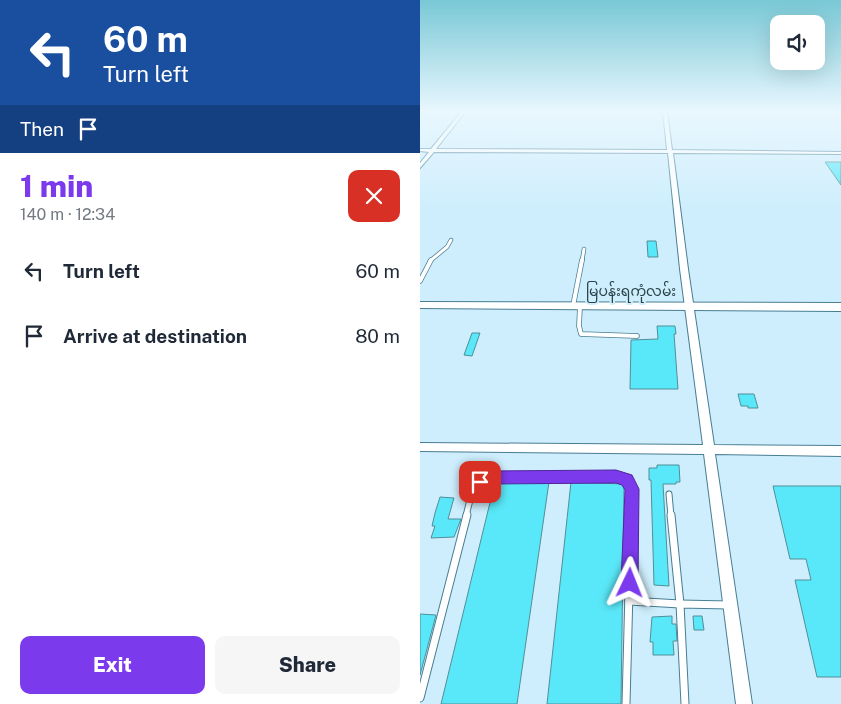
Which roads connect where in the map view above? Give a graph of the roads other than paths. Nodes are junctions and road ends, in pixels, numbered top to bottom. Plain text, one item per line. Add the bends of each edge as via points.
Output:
1 (437, 144) edge
2 (669, 144) edge
3 (420, 150) edge
4 (432, 150) junction
5 (670, 152) junction
6 (841, 153) edge
7 (420, 166) edge
8 (451, 240) dead end
9 (584, 249) dead end
10 (420, 281) edge
11 (420, 305) edge
12 (576, 306) junction
13 (689, 306) junction
14 (841, 307) edge
15 (637, 336) dead end
16 (420, 447) edge
17 (709, 450) junction
18 (841, 450) edge
19 (669, 494) dead end
20 (629, 601) junction
21 (680, 604) junction
22 (731, 605) junction
23 (420, 698) edge
24 (626, 704) edge
25 (685, 704) edge
26 (744, 704) edge

1 - 4 street
2 - 5 street
3 - 4 street
4 - 5 street
4 - 7 street
5 - 6 street
5 - 13 street
8 - 10 lane via 447,248 431,260
9 - 12 lane
11 - 12 street, မြပန်းရကုံလမ်း
12 - 13 street, မြပန်းရကုံလမ်း
12 - 15 lane via 581,334
13 - 14 street, မြပန်းရကုံလမ်း
13 - 17 street
16 - 17 street
17 - 18 street
17 - 22 street
19 - 21 lane
20 - 21 lane
20 - 23 lane via 632,489 626,480 616,476 485,478 472,493
20 - 24 lane
21 - 22 lane
21 - 25 lane
22 - 26 street

